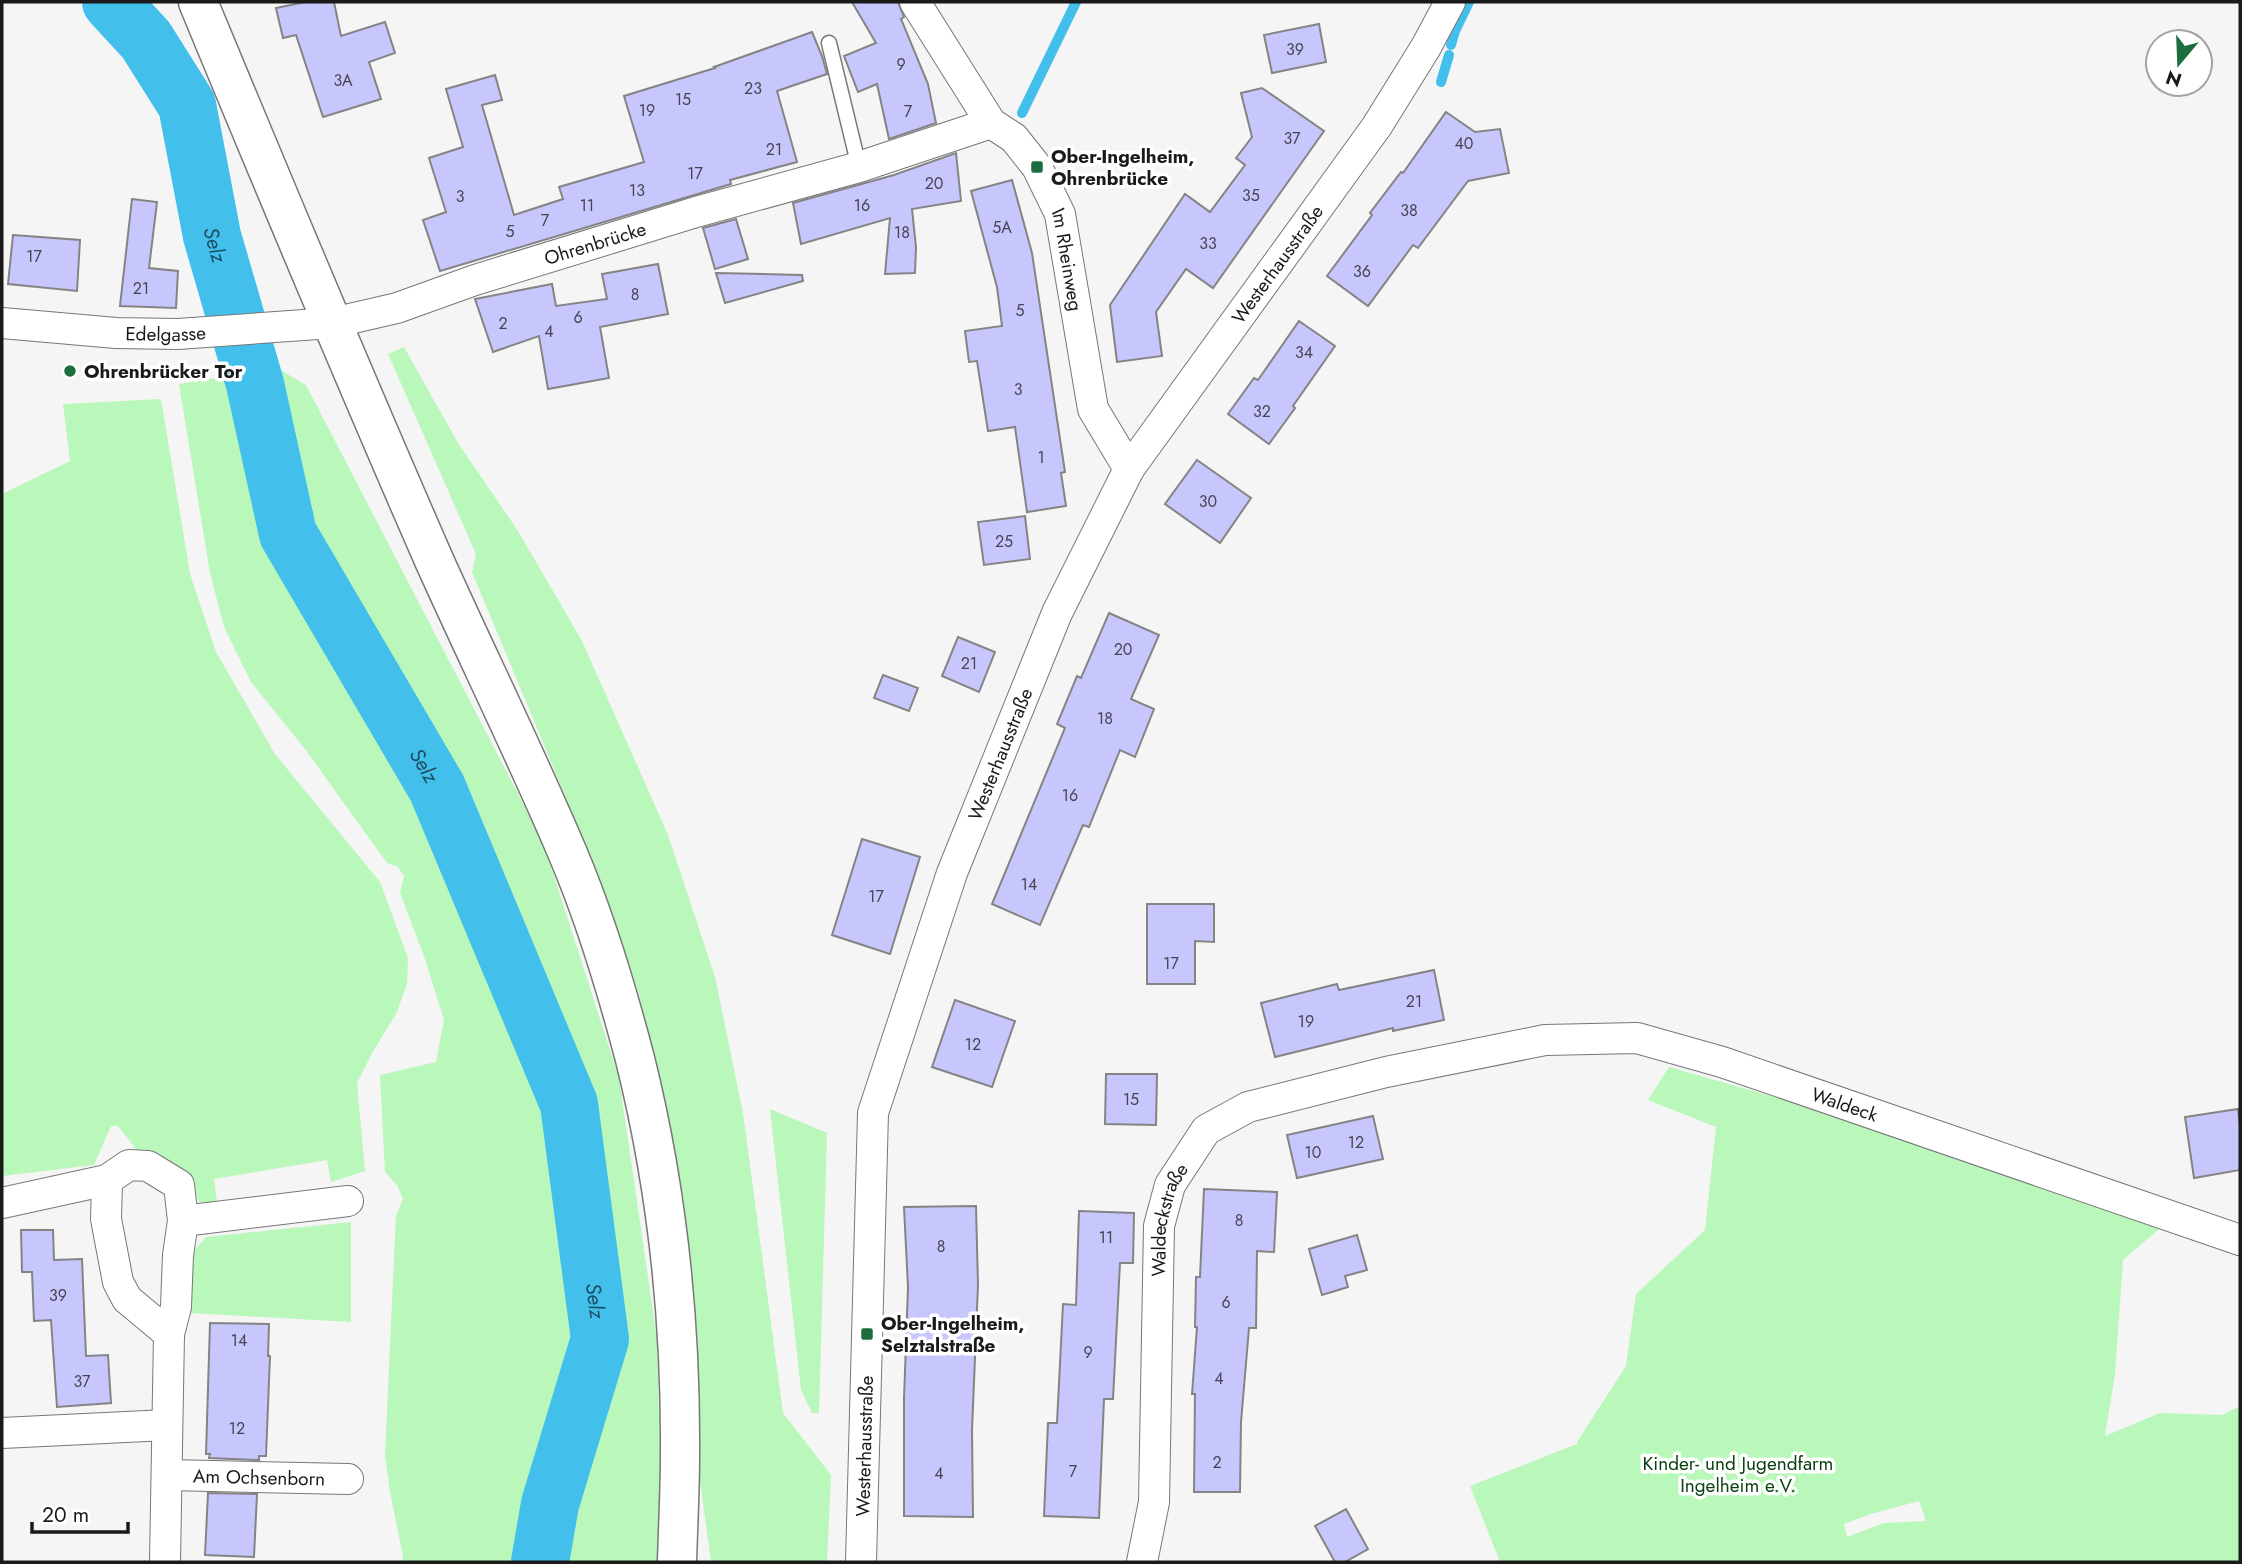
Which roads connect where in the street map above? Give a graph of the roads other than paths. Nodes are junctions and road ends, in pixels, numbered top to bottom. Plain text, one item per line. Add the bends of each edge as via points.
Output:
1 (198, 2) edge
2 (915, 2) edge
3 (1450, 2) edge
4 (829, 43) dead end
5 (991, 123) junction
6 (859, 167) junction
7 (2, 323) edge
8 (331, 323) junction
9 (1129, 469) junction
10 (1439, 1060) joint
11 (107, 1180) junction
12 (348, 1200) dead end
13 (2, 1203) edge
14 (183, 1221) junction
15 (2240, 1240) edge
16 (169, 1334) junction
17 (167, 1425) junction
18 (2, 1433) edge
19 (680, 1451) junction
20 (168, 1475) junction
21 (348, 1479) dead end
22 (166, 1562) edge
23 (677, 1562) edge
24 (693, 1562) edge
25 (861, 1562) edge
26 (1142, 1562) edge

1 - 8 main road
2 - 5 street, Im Rheinweg
3 - 9 street, Westerhausstraße via 1377,125
4 - 6 lane
5 - 6 street, Ohrenbrücke
5 - 9 street, Im Rheinweg via 1014,138 1037,167 1060,214 1093,410
6 - 8 street, Ohrenbrücke via 696,212 397,308
7 - 8 street, Edelgasse via 178,334
8 - 19 main road via 569,856 616,992 635,1062 662,1202 676,1341
9 - 25 street, Westerhausstraße via 1057,613 952,873 873,1114
10 - 15 street, Waldeck via 1545,1040 1637,1038 1722,1062
10 - 26 street, Waldeckstraße via 1248,1107 1206,1130 1170,1185 1159,1226 1154,1502
11 - 13 street, Am Ochsenborn
11 - 14 street, Am Ochsenborn via 129,1165 148,1166 179,1185
11 - 16 street via 106,1219 118,1282 127,1299
12 - 14 street
14 - 16 street, Am Ochsenborn via 176,1307
16 - 17 street, Am Ochsenborn
17 - 18 street
17 - 20 street, Am Ochsenborn
19 - 23 main road
19 - 24 main road
20 - 21 street, Am Ochsenborn
20 - 22 street, Am Ochsenborn

